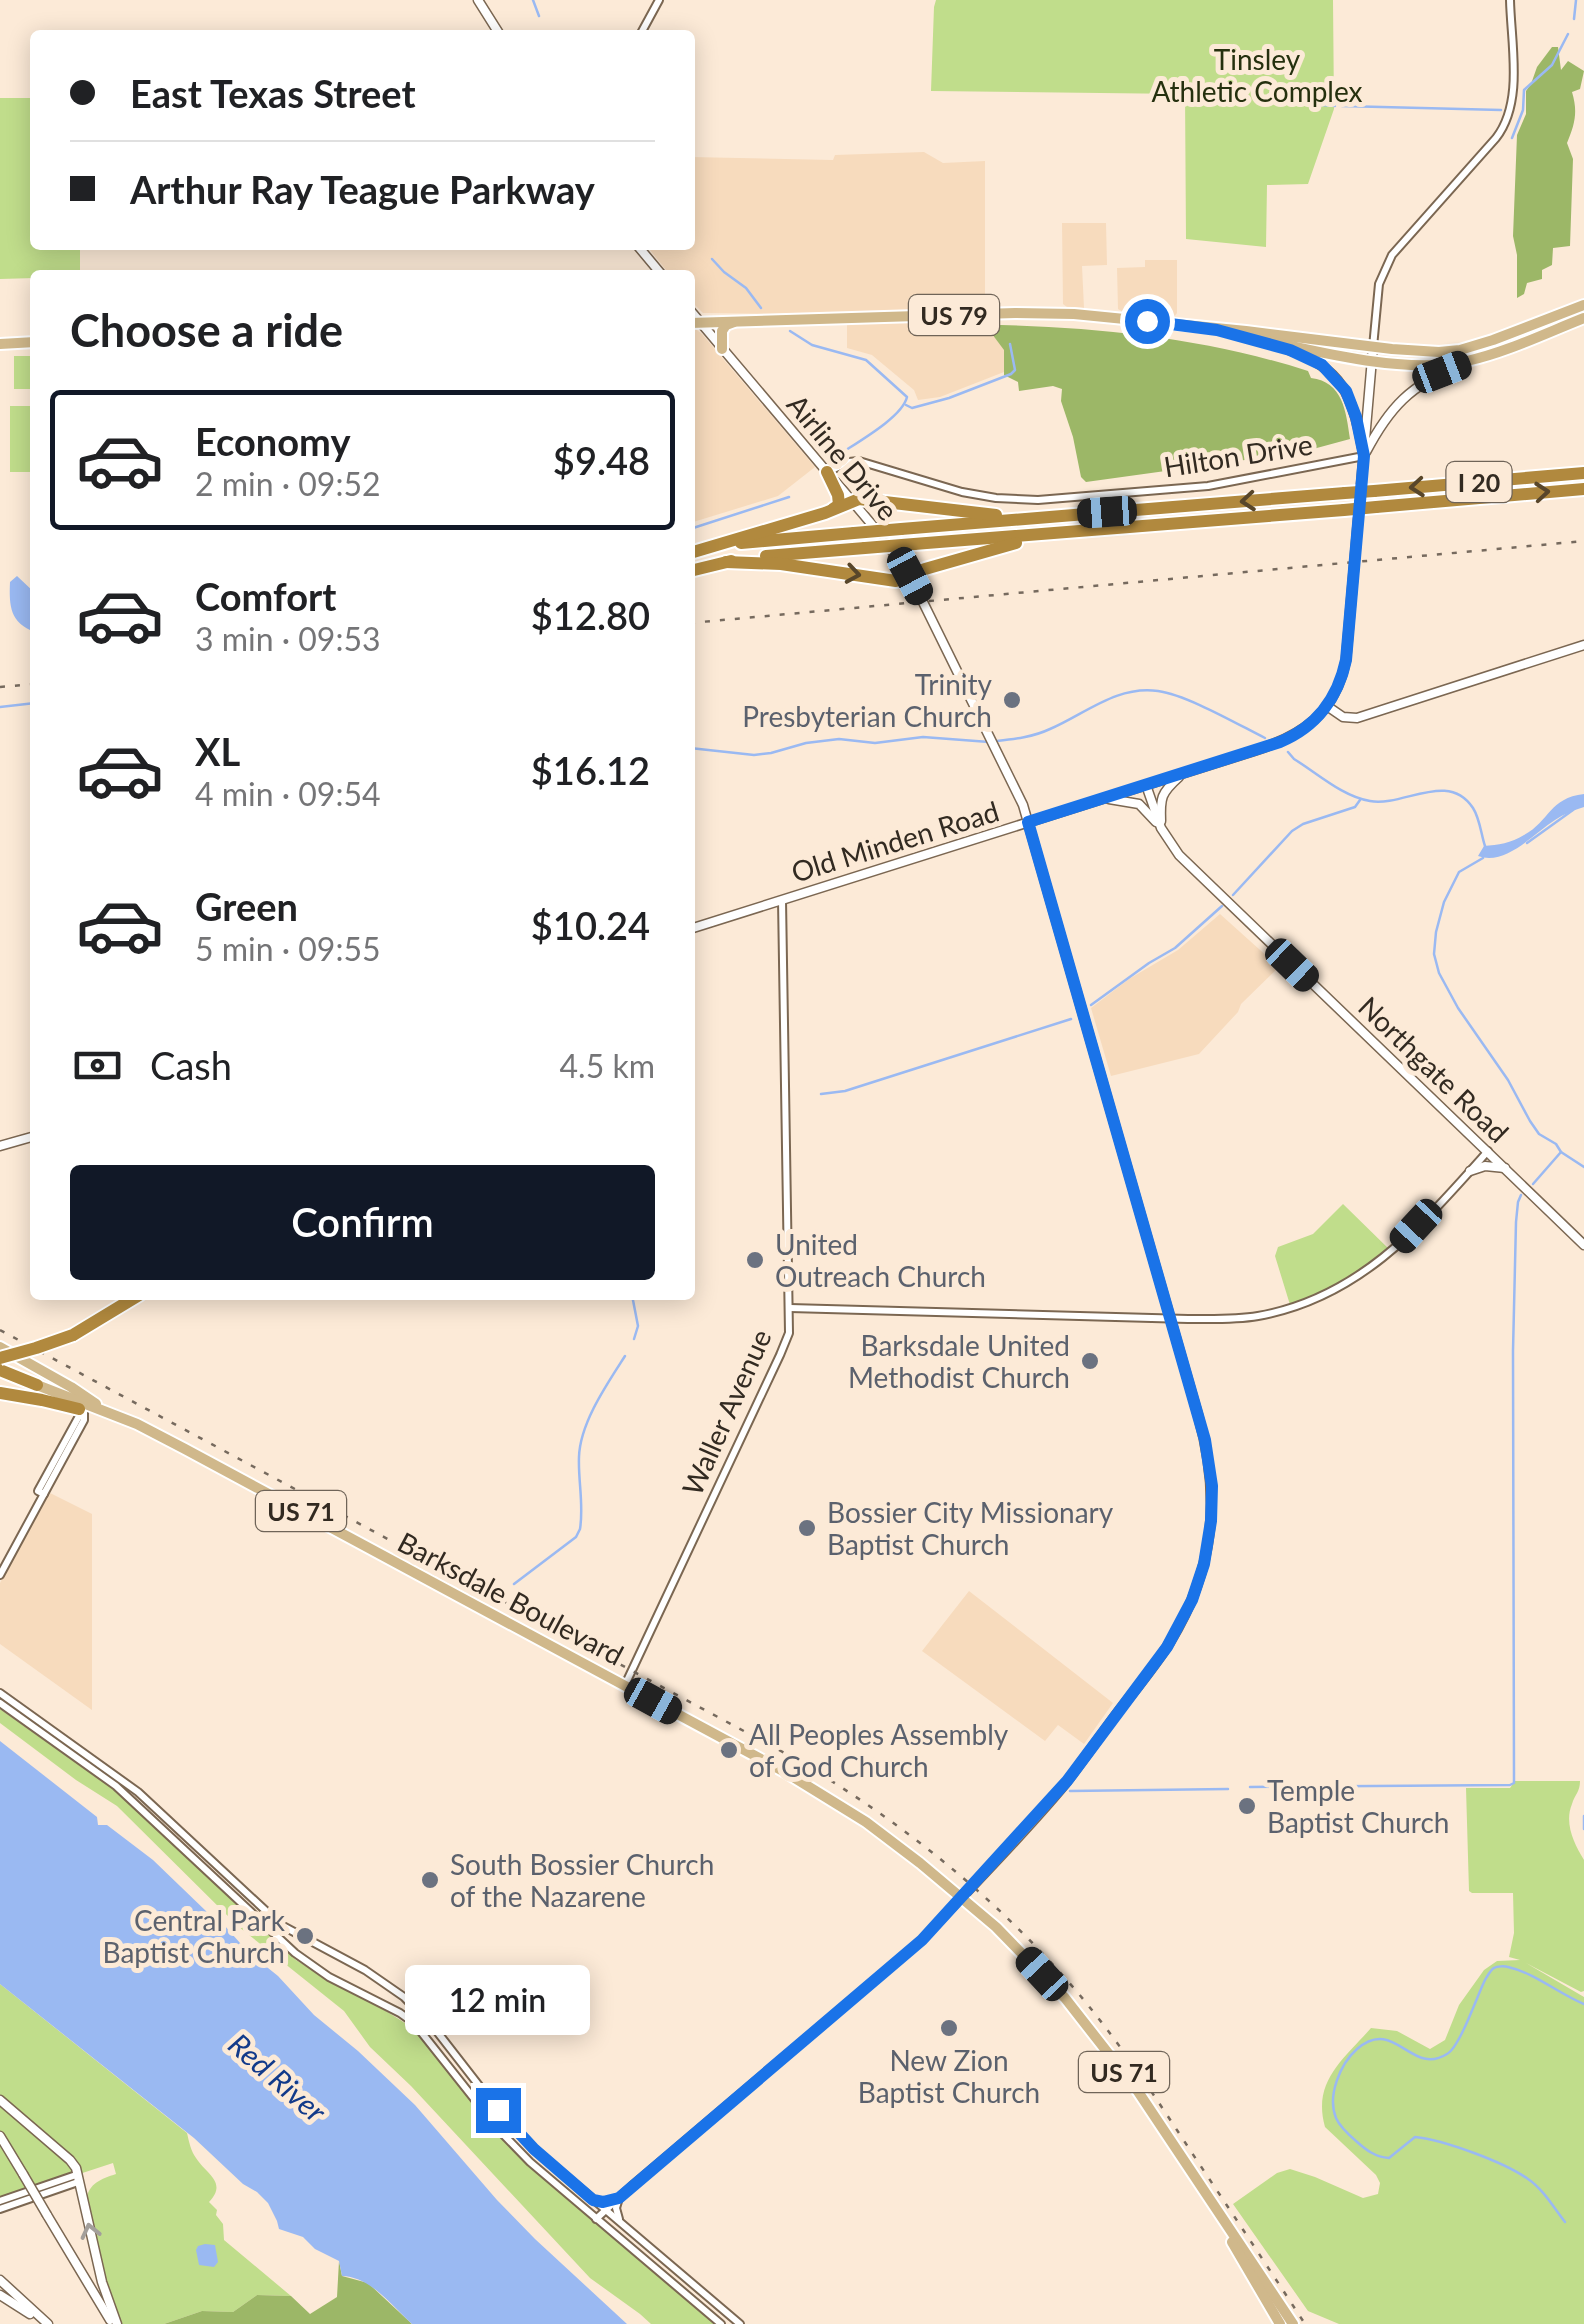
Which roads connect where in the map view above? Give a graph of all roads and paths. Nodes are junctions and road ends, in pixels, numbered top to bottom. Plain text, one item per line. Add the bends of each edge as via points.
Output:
1 (478, 0) edge
2 (659, 0) edge
3 (1510, 0) edge
4 (497, 30) edge
5 (643, 30) edge
6 (641, 250) edge
7 (658, 270) edge
8 (1584, 306) edge
9 (1584, 318) edge
10 (734, 322) junction
11 (695, 323) edge
12 (1217, 330) junction
13 (1240, 334) junction
14 (30, 342) edge
15 (0, 344) edge
16 (1374, 347) junction
17 (722, 349) junction
18 (1488, 355) junction
19 (1372, 360) junction
20 (1364, 456) junction
21 (827, 472) junction
22 (1584, 473) edge
23 (1584, 489) edge
24 (854, 502) junction
25 (826, 513) junction
26 (1048, 517) junction
27 (1085, 530) junction
28 (695, 552) edge
29 (695, 553) edge
30 (726, 562) junction
31 (695, 570) edge
32 (910, 576) junction
33 (1584, 644) edge
34 (1327, 706) junction
35 (1182, 774) junction
36 (1146, 785) junction
37 (1104, 798) junction
38 (1028, 822) junction
39 (1160, 825) junction
40 (782, 900) junction
41 (695, 927) edge
42 (30, 1137) edge
43 (0, 1146) edge
44 (1488, 1151) junction
45 (1505, 1168) junction
46 (1470, 1171) junction
47 (1584, 1245) edge
48 (118, 1300) edge
49 (130, 1300) edge
50 (790, 1308) junction
51 (1170, 1318) junction
52 (71, 1331) junction
53 (0, 1348) edge
54 (0, 1359) edge
55 (0, 1370) edge
56 (36, 1385) junction
57 (0, 1390) edge
58 (84, 1409) junction
59 (124, 1419) junction
60 (146, 1430) junction
61 (0, 1575) edge
62 (625, 1686) junction
63 (0, 1693) edge
64 (0, 1703) edge
65 (962, 1898) junction
66 (0, 2100) edge
67 (0, 2136) edge
68 (77, 2179) junction
69 (619, 2198) junction
70 (593, 2200) junction
71 (0, 2201) edge
72 (0, 2209) edge
73 (604, 2210) junction
74 (596, 2219) junction
75 (622, 2225) junction
76 (0, 2280) edge
77 (0, 2295) edge
78 (1276, 2308) junction
79 (46, 2324) edge
80 (114, 2324) edge
81 (721, 2324) edge
82 (740, 2324) edge
83 (1280, 2324) edge
84 (1293, 2324) edge

1 - 4 main road
2 - 5 street
3 - 16 street via 1513,93 1505,126 1388,263 1377,297
6 - 7 main road
8 - 16 main road, US 79 via 1460,350
9 - 18 main road, US 79
10 - 11 main road, US 79
10 - 12 main road, US 79 via 1040,313
10 - 17 main road via 722,331
11 - 17 main road, Airline Drive
12 - 13 main road, US 79
12 - 16 main road, US 79
13 - 19 main road, US 79
13 - 20 main road via 1302,354 1334,376 1350,400
14 - 15 main road
16 - 19 main road, Old Minden Road
17 - 21 main road, Airline Drive
18 - 19 main road, US 79 via 1437,365
18 - 20 main road via 1414,389 1390,411
19 - 20 main road, Old Minden Road
20 - 21 street, Hilton Drive via 1208,486 1050,499 962,492 859,461
20 - 34 main road, Old Minden Road via 1346,660
21 - 24 main road, Airline Drive
21 - 25 highway via 839,502
22 -> 26 highway, I 20, bridge
27 -> 23 highway, I 20, bridge
24 - 25 highway
24 - 26 highway
24 - 32 main road, Airline Drive
25 - 28 highway
26 - 29 highway, I 20, bridge via 746,542
27 - 30 highway, I 20, bridge
27 - 32 highway via 1027,540
30 - 31 highway, I 20
30 -> 32 highway via 896,580
32 - 38 main road, Airline Drive
33 - 34 main road via 1357,718
34 - 35 main road, Old Minden Road via 1287,740
35 - 36 main road, Old Minden Road
35 - 39 main road via 1162,794
36 - 37 main road, Old Minden Road
36 - 39 main road, Northgate Road
37 - 38 main road, Old Minden Road
37 - 39 main road via 1139,804
38 - 40 main road, Old Minden Road
38 - 51 main road, Airline Drive
39 - 44 main road, Northgate Road via 1191,866
40 - 41 main road, Old Minden Road
40 - 50 street, Waller Avenue
42 - 43 main road
44 - 45 main road, Northgate Road
44 - 46 street
45 - 46 main road
45 - 47 main road, Northgate Road
46 - 51 street via 1392,1252 1334,1292 1256,1316
48 - 52 highway
49 - 52 highway
50 - 51 street
50 - 62 street, Waller Avenue via 784,1347
51 - 65 main road, Airline Drive via 1212,1486 1197,1586 1167,1647 1067,1781
52 - 53 highway
52 - 54 highway, bridge
53 - 59 main road
54 - 56 main road, Barksdale Boulevard
55 - 56 highway, US 71
56 - 58 main road, Barksdale Boulevard / US 71
57 - 58 highway, US 71
58 - 59 main road, Barksdale Boulevard / US 71
58 - 60 main road, Barksdale Boulevard / US 71
58 - 61 street
59 - 60 main road, Barksdale Boulevard / US 71
60 - 62 main road, Barksdale Boulevard / US 71
62 - 65 main road, Barksdale Boulevard / US 71 via 830,1799
63 - 70 street via 138,1792 280,1926 404,1998 522,2138
64 - 74 street via 116,1786 295,1954 418,2026 512,2144
65 - 69 street via 922,1940
65 - 78 main road, Barksdale Boulevard / US 71 via 1013,1943 1138,2090
66 - 68 main road via 70,2160
67 - 80 main road, bridge
68 - 71 street
68 - 72 street
80 -> 68 main road
69 - 70 street
69 - 73 street
69 - 75 street
70 - 73 street
73 - 74 street
73 - 75 street
74 - 81 street
75 - 82 street
76 - 79 main road
77 - 79 main road
78 - 83 main road, Barksdale Boulevard / US 71
78 - 84 main road, Barksdale Boulevard / US 71

